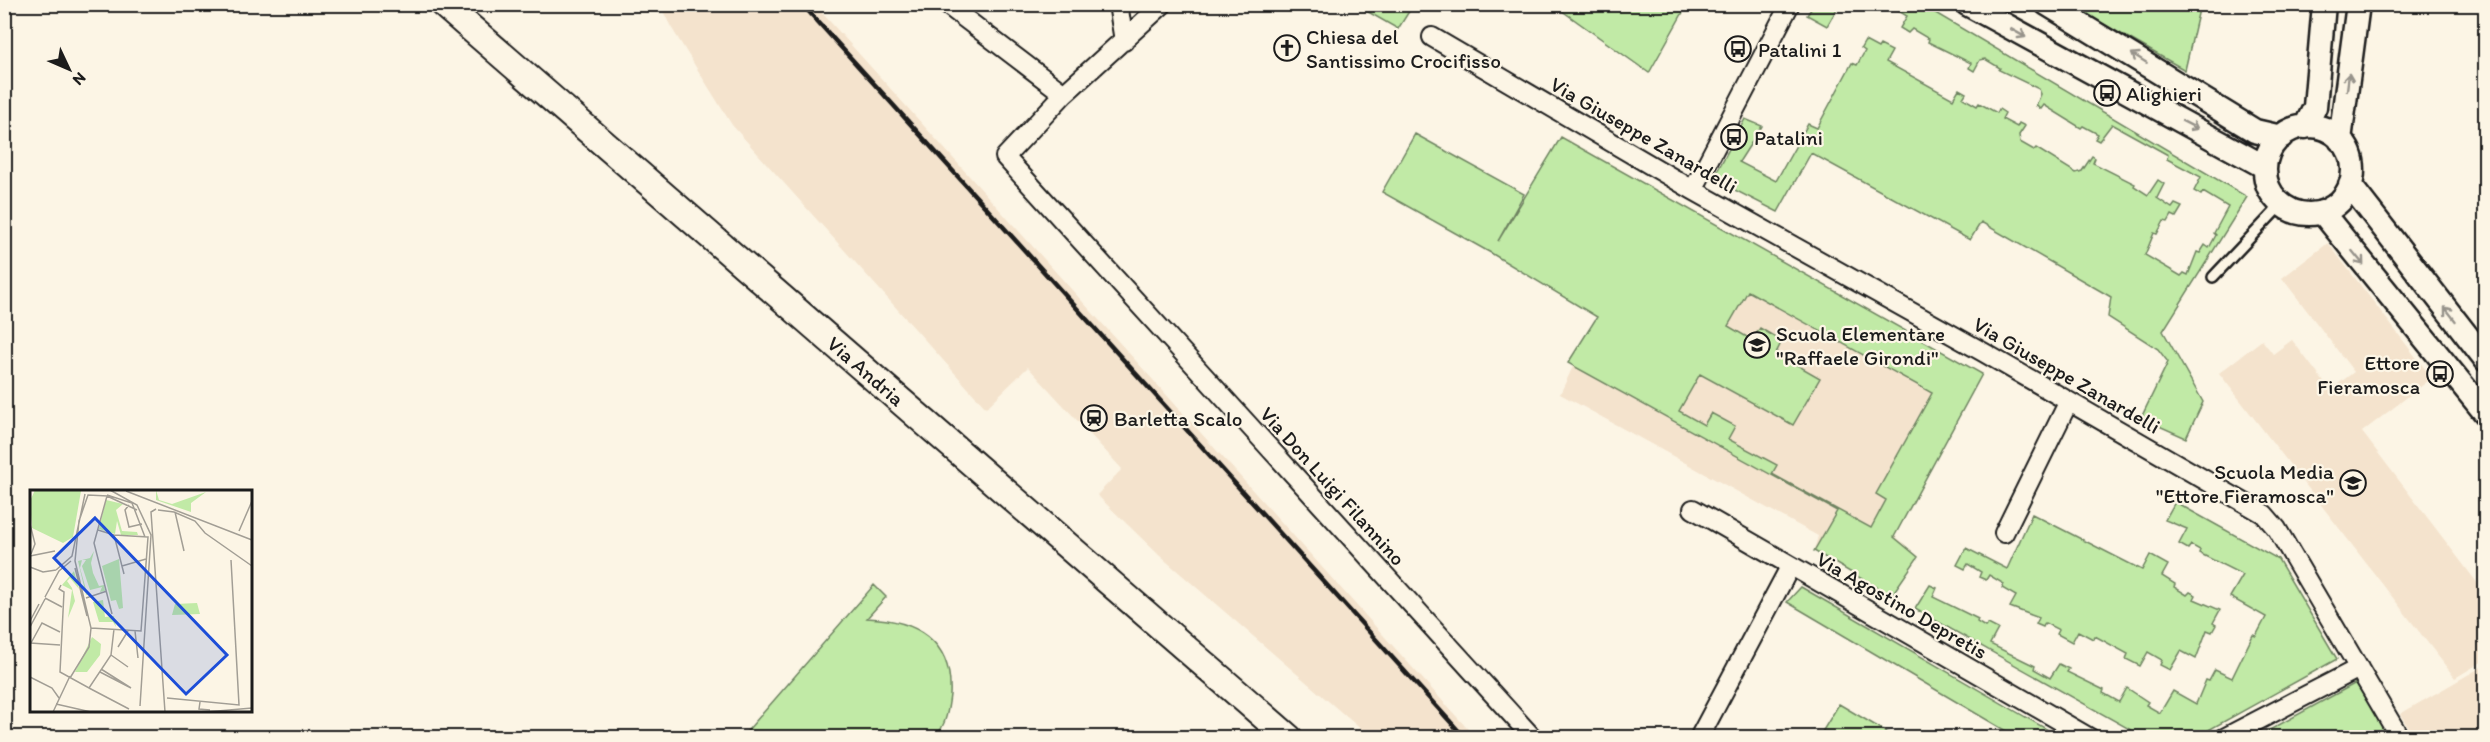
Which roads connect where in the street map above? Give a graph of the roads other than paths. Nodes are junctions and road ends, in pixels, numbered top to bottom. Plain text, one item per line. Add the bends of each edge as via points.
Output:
1 (443, 4) edge
2 (946, 4) edge
3 (1118, 4) edge
4 (1163, 4) edge
5 (1790, 4) edge
6 (1967, 4) edge
7 (2047, 4) edge
8 (2324, 4) edge
9 (2358, 4) edge
10 (466, 15) edge
11 (1432, 37) dead end
12 (1124, 41) junction
13 (1064, 94) junction
14 (2305, 127) junction
15 (2281, 137) junction
16 (2340, 140) junction
17 (2265, 167) junction
18 (2350, 185) junction
19 (1693, 190) junction
20 (2281, 205) junction
21 (2322, 212) junction
22 (2213, 277) dead end
23 (2486, 360) edge
24 (2068, 403) junction
25 (2486, 414) edge
26 (1693, 509) dead end
27 (2004, 533) dead end
28 (1790, 567) junction
29 (2359, 668) junction
30 (1289, 738) edge
31 (1533, 738) edge
32 (1700, 738) edge
33 (2090, 738) edge
34 (2224, 738) edge
35 (2400, 738) edge

1 - 10 main road, Via Andria
2 - 13 street
3 - 12 street
4 - 12 street
5 - 19 street
6 -> 17 street
15 -> 7 street via 2255,131
8 - 14 street via 2314,107
16 -> 9 street
10 - 30 main road, Via Andria
11 - 19 street, Via Giuseppe Zanardelli
12 - 13 street
13 - 31 street, Via Don Luigi Filannino via 1005,157
14 - 15 street
14 - 16 street via 2322,129
15 - 17 street via 2269,152
16 - 18 street via 2351,161
17 - 20 street via 2266,181
18 - 21 street via 2344,197
23 -> 18 street
19 - 24 street, Via Giuseppe Zanardelli
20 - 21 street via 2300,213
20 - 22 lane
21 -> 25 street
24 - 27 street
24 - 29 street, Via Giuseppe Zanardelli via 2264,514 2277,529
26 - 28 street, Via Agostino Depretis
28 - 32 street
28 - 33 street, Via Agostino Depretis
29 - 34 street
29 - 35 street, Via Giuseppe Zanardelli

